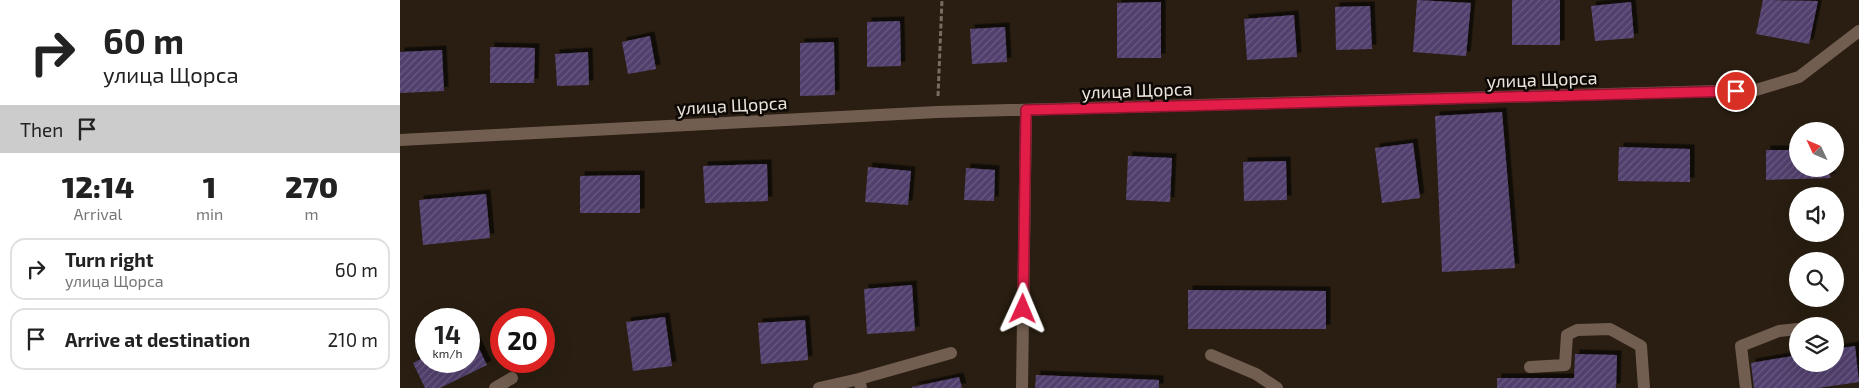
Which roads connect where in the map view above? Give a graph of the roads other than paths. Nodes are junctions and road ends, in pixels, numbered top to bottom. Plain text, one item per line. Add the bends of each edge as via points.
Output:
1 (1859, 32) edge
2 (1026, 110) junction
3 (400, 140) edge
4 (1789, 330) edge
5 (951, 353) dead end
6 (1211, 355) dead end
7 (1530, 367) dead end
8 (512, 378) dead end
9 (860, 383) edge
10 (495, 388) edge
11 (819, 388) edge
12 (1022, 388) edge
13 (1277, 388) edge
14 (1644, 388) edge
15 (1746, 388) edge

1 - 2 street, улица Щорса via 1799,77 1756,90
2 - 3 street, улица Щорса
2 - 12 street
4 - 15 street via 1741,346
5 - 9 street
6 - 13 street via 1256,374
7 - 14 street via 1566,365 1567,335 1577,330 1610,330 1641,346
8 - 10 street
9 - 11 street

